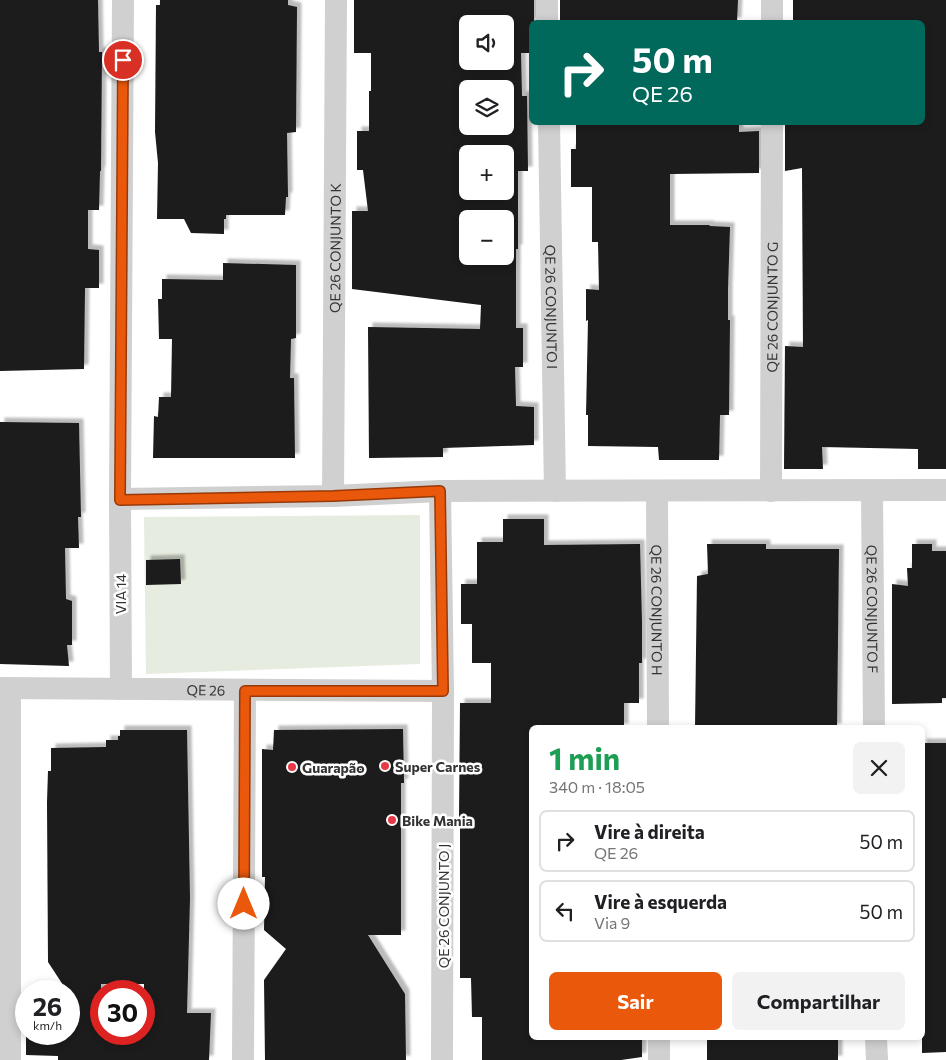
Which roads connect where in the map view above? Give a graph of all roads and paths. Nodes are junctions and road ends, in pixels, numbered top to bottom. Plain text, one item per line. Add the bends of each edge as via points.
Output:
1 (124, 0) edge
2 (336, 0) edge
3 (547, 0) edge
4 (772, 0) edge
5 (547, 20) edge
6 (772, 20) edge
7 (549, 125) edge
8 (772, 125) edge
9 (946, 490) edge
10 (440, 491) junction
11 (555, 491) junction
12 (657, 491) junction
13 (771, 491) junction
14 (872, 491) junction
15 (333, 496) junction
16 (120, 500) junction
17 (5, 688) edge
18 (121, 689) junction
19 (245, 691) junction
20 (443, 691) junction
21 (658, 725) edge
22 (874, 725) edge
23 (659, 1040) edge
24 (876, 1040) edge
25 (10, 1060) edge
26 (243, 1060) edge
27 (442, 1060) edge
28 (659, 1060) edge
29 (877, 1060) edge

1 - 16 street, VIA 14
2 - 15 street, QE 26 CONJUNTO K
3 - 5 street
4 - 6 street
7 - 11 street, QE 26 CONJUNTO I
8 - 13 street, QE 26 CONJUNTO G
9 - 14 street
10 - 11 street
10 - 15 street
10 - 20 street, QE 26 CONJUNTO J
11 - 12 street
12 - 13 street
12 - 21 street, QE 26 CONJUNTO H
13 - 14 street
14 - 22 street, QE 26 CONJUNTO F
15 - 16 street
16 - 18 street, VIA 14
17 - 18 street, QE 26
17 - 25 street
18 - 19 street, QE 26
19 - 20 street, QE 26
19 - 26 street
20 - 27 street, QE 26 CONJUNTO J
23 - 28 street
24 - 29 street

